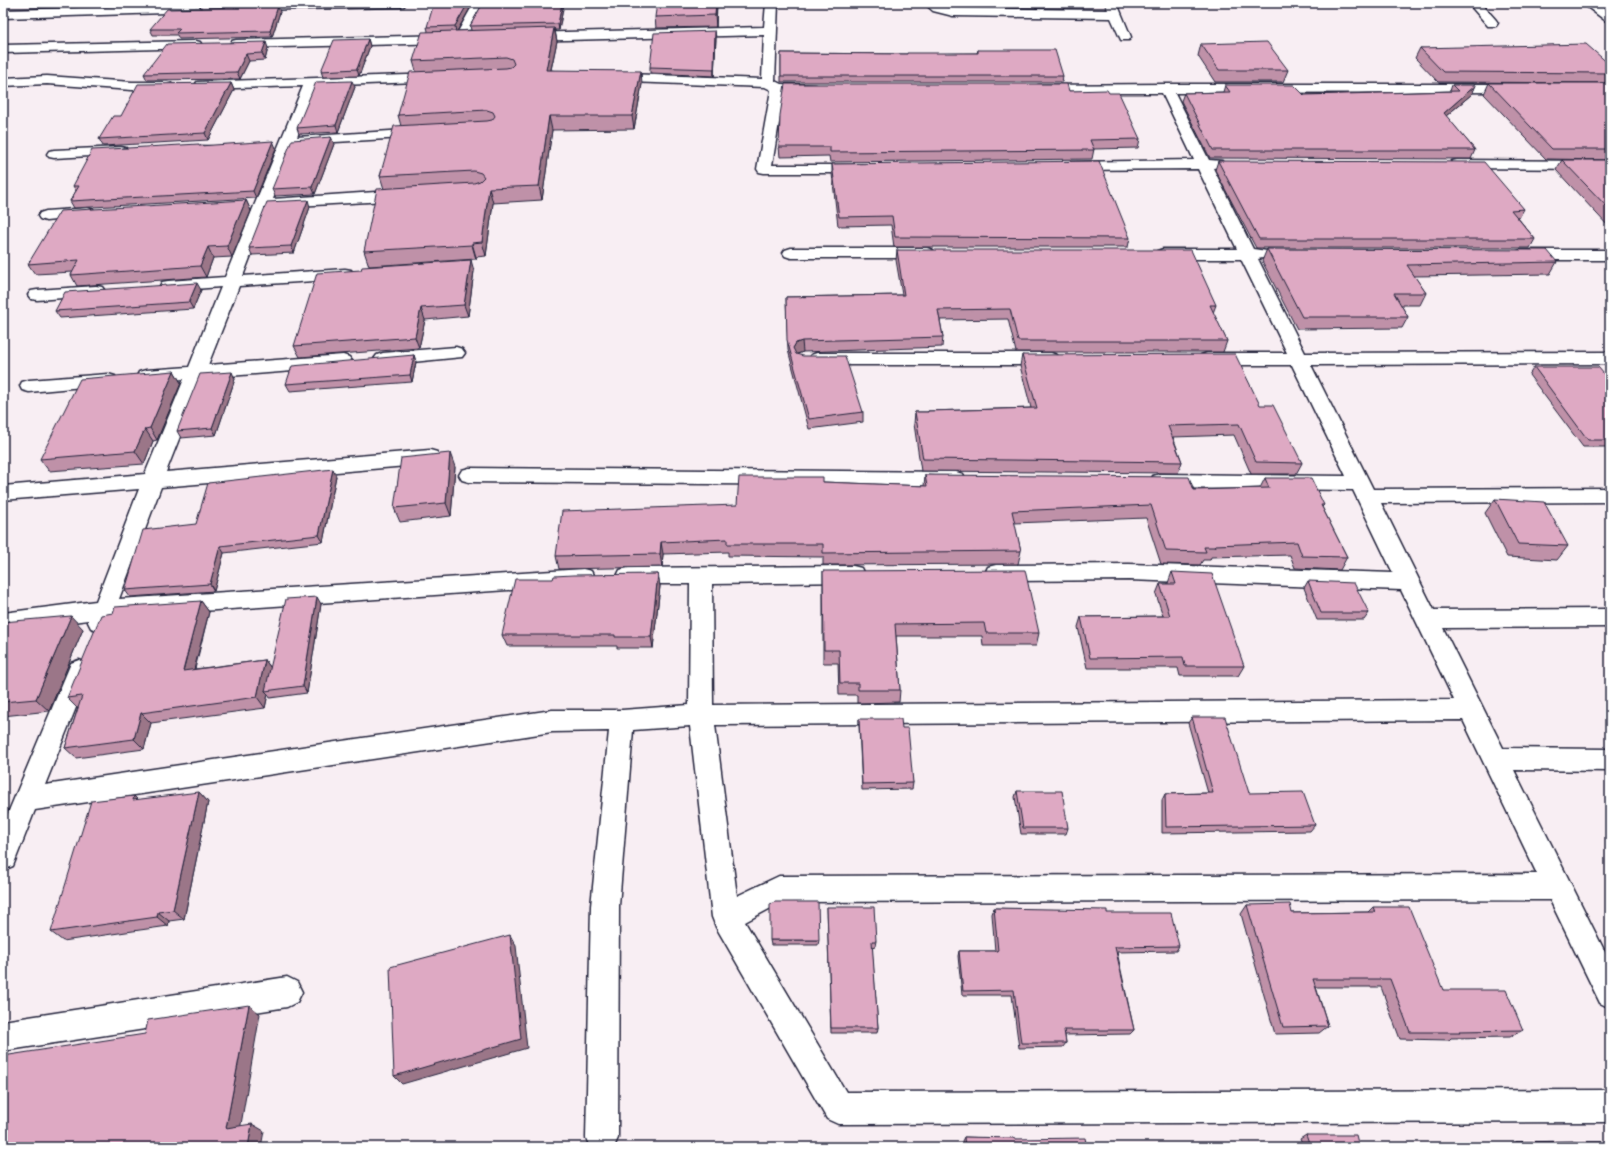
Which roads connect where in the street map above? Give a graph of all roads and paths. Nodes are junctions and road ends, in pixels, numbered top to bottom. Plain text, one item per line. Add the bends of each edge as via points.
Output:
1 (400, 3) edge
2 (480, 3) edge
3 (772, 3) edge
4 (930, 3) edge
5 (1474, 3) edge
6 (1588, 3) edge
7 (210, 8) edge
8 (241, 8) edge
9 (1113, 8) edge
10 (3, 14) edge
11 (1610, 18) edge
12 (1492, 22) dead end
13 (770, 31) junction
14 (516, 37) edge
15 (1125, 37) dead end
16 (461, 38) junction
17 (493, 38) edge
18 (208, 44) edge
19 (224, 44) edge
20 (3, 49) edge
21 (454, 78) edge
22 (628, 78) edge
23 (3, 82) edge
24 (311, 83) junction
25 (773, 86) junction
26 (1166, 88) junction
27 (1531, 88) edge
28 (824, 89) edge
29 (1023, 89) edge
30 (436, 132) edge
31 (280, 141) junction
32 (132, 150) edge
33 (54, 154) dead end
34 (1203, 164) junction
35 (1227, 164) edge
36 (1443, 164) edge
37 (1610, 164) edge
38 (1053, 166) edge
39 (871, 169) edge
40 (422, 194) edge
41 (255, 204) junction
42 (100, 212) edge
43 (46, 216) dead end
44 (791, 253) dead end
45 (941, 253) edge
46 (1145, 254) edge
47 (1248, 254) junction
48 (1279, 254) edge
49 (1508, 254) edge
50 (1610, 255) edge
51 (363, 273) edge
52 (232, 282) junction
53 (154, 287) edge
54 (115, 290) edge
55 (37, 295) dead end
56 (456, 353) dead end
57 (1187, 358) edge
58 (1299, 358) junction
59 (1610, 358) edge
60 (803, 359) edge
61 (1067, 359) edge
62 (196, 372) junction
63 (29, 386) dead end
64 (443, 456) edge
65 (469, 475) dead end
66 (978, 479) edge
67 (153, 480) junction
68 (1145, 481) edge
69 (1363, 489) junction
70 (3, 493) edge
71 (1610, 495) edge
72 (978, 573) edge
73 (875, 574) edge
74 (701, 576) junction
75 (1408, 582) junction
76 (104, 609) junction
77 (1426, 618) junction
78 (1610, 618) edge
79 (3, 622) edge
80 (1471, 710) junction
81 (701, 715) junction
82 (622, 720) junction
83 (1495, 759) junction
84 (1610, 760) edge
85 (26, 800) junction
86 (3, 857) edge
87 (1557, 888) junction
88 (726, 917) junction
89 (1601, 957) edge
90 (287, 992) dead end
91 (1610, 993) edge
92 (3, 1036) edge
93 (1610, 1106) edge
94 (602, 1138) dead end

1 - 8 street
2 - 16 street
3 - 13 street
4 - 9 street via 941,11 953,12
5 - 12 street
6 - 11 street
7 - 10 street
9 - 15 street
13 - 14 street
13 - 25 street
16 - 17 street
16 - 19 street
18 - 20 street
21 - 24 street
22 - 25 street
23 - 24 street via 47,80 132,86
24 - 31 street
25 - 28 street
25 - 39 street via 764,169
26 - 27 street
26 - 29 street
26 - 34 street
30 - 31 street
31 - 41 street
32 - 33 street
34 - 35 street
34 - 38 street
34 - 47 street
36 - 37 street
40 - 41 street
41 - 52 street
42 - 43 street
44 - 45 street
46 - 47 street
47 - 48 street
47 - 58 street
49 - 50 street
51 - 52 street
52 - 53 street
52 - 62 street
54 - 55 street
56 - 62 street
57 - 58 street
58 - 59 street
58 - 69 street
60 - 61 street
62 - 63 street
62 - 67 street
64 - 67 street
65 - 66 street
67 - 70 street
67 - 76 street
68 - 69 street
69 - 71 street
69 - 75 street
72 - 75 street via 1129,572
73 - 74 street
74 - 76 street via 576,577
74 - 81 street
75 - 77 street
76 - 79 street
76 - 85 street
77 - 78 street
77 - 80 street
80 - 81 street
80 - 83 street
81 - 82 street
81 - 88 street
82 - 85 street via 552,721
82 - 94 street via 605,906
83 - 84 street
83 - 87 street
85 - 86 street
87 - 88 street via 779,889
87 - 89 street
88 - 93 street via 838,1108
89 - 91 street
90 - 92 street

